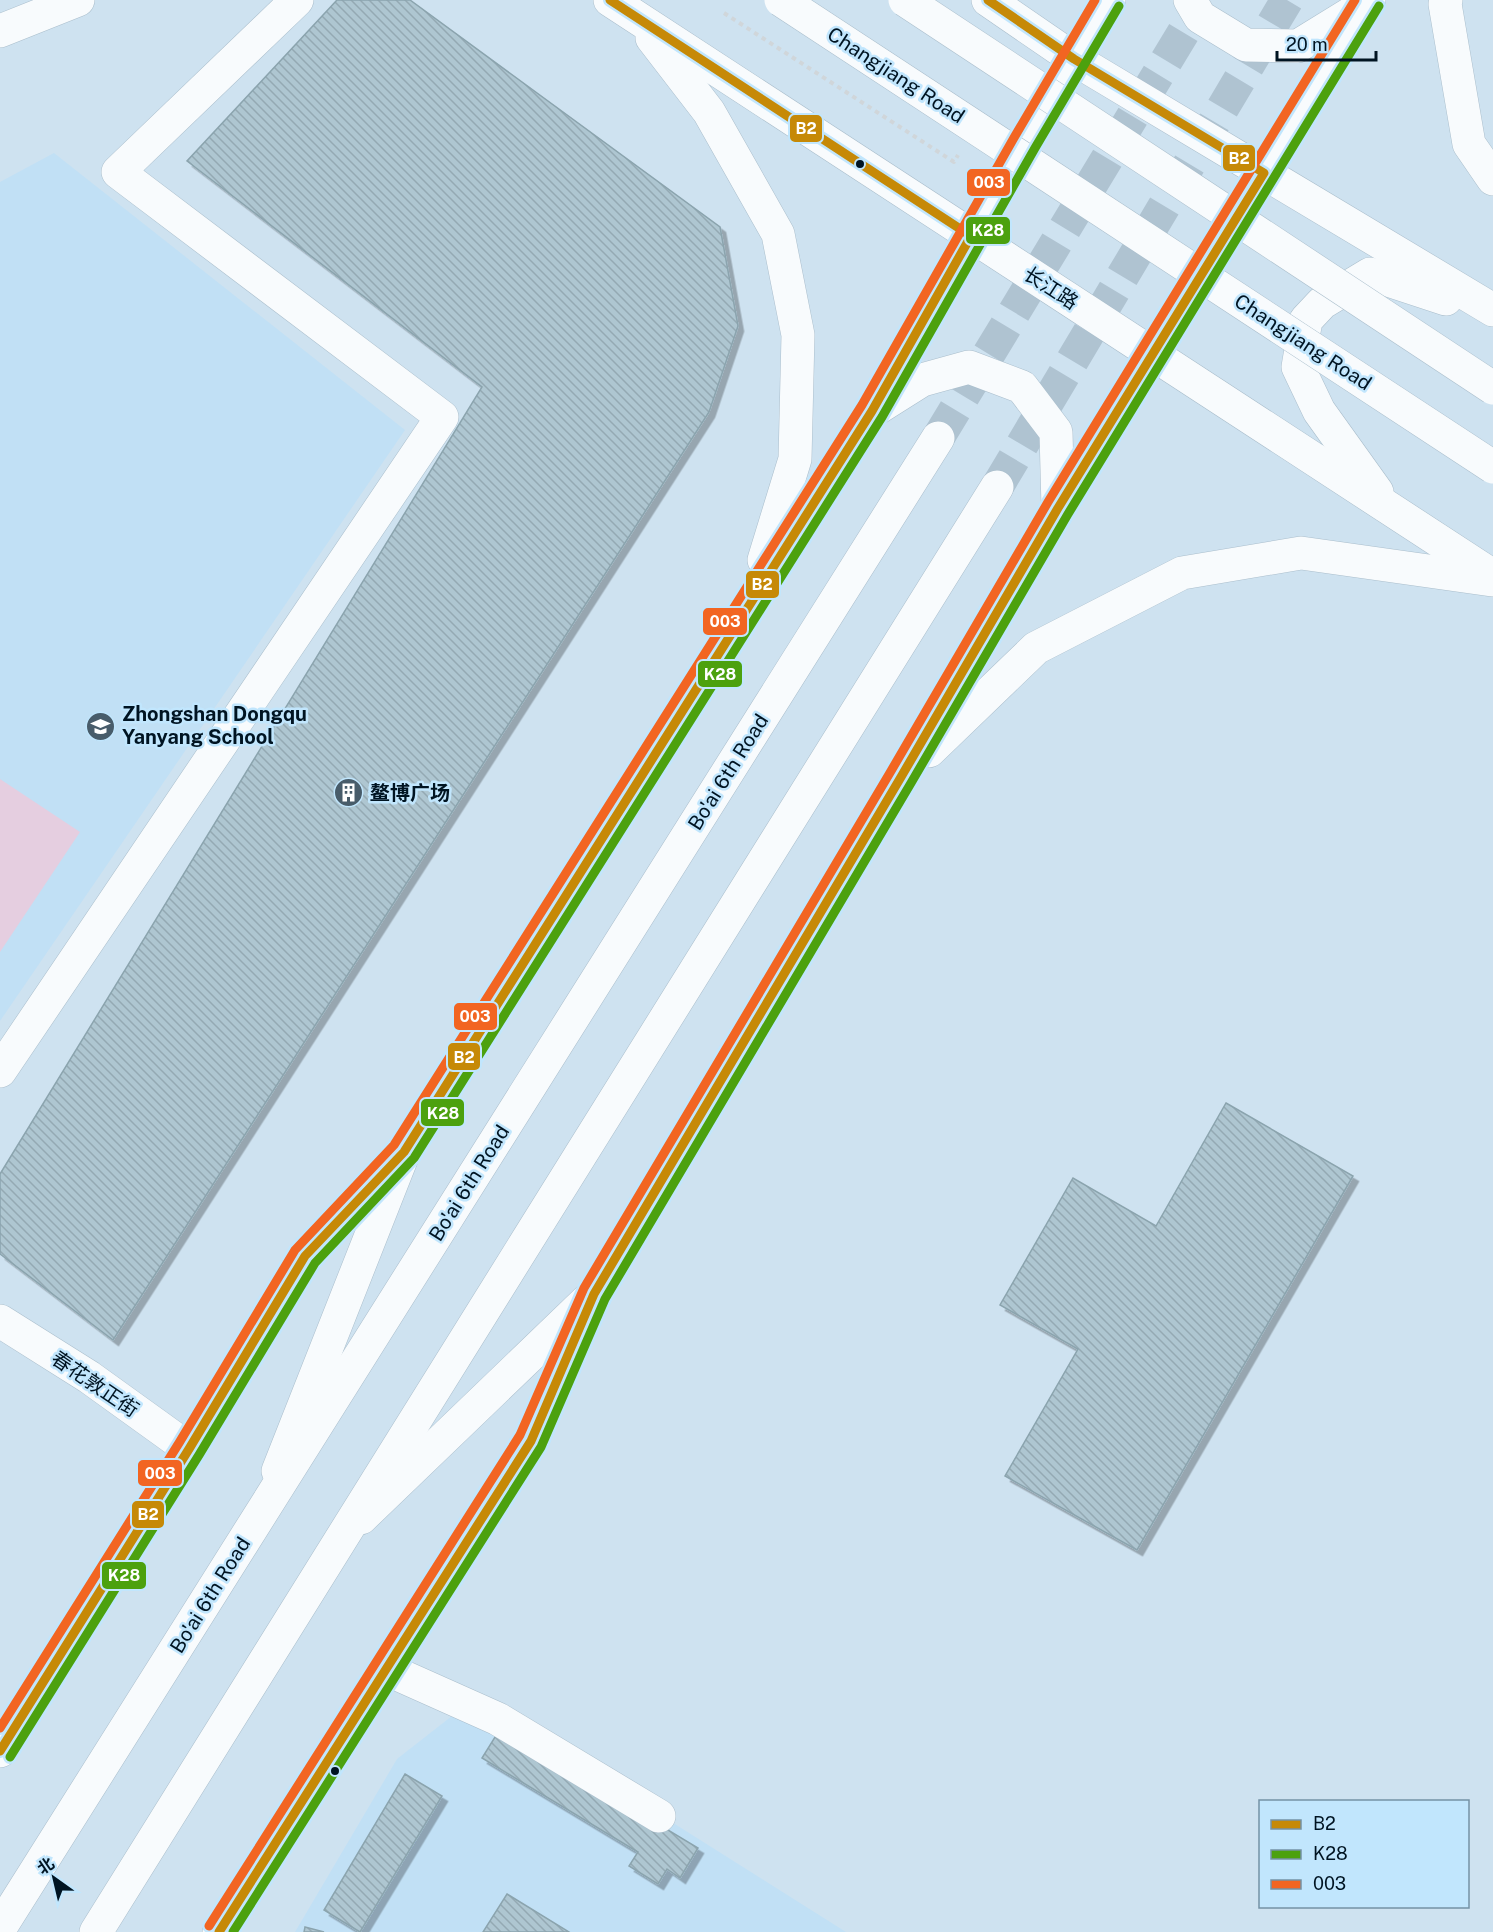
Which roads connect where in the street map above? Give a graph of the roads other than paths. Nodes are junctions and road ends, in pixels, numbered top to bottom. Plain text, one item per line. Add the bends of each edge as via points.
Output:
1 (78, 0) edge
2 (297, 0) edge
3 (781, 0) edge
4 (905, 0) edge
5 (988, 0) edge
6 (1110, 0) edge
7 (1190, 0) edge
8 (1446, 0) edge
9 (1368, 2) edge
10 (623, 9) edge
11 (0, 31) edge
12 (1074, 59) junction
13 (1264, 173) junction
14 (1493, 179) edge
15 (971, 236) junction
16 (1493, 310) edge
17 (1493, 317) edge
18 (1152, 354) junction
19 (1493, 388) edge
20 (872, 411) junction
21 (938, 438) tunnel mouth
22 (1493, 467) edge
23 (997, 487) tunnel mouth
24 (1387, 507) junction
25 (1058, 508) junction
26 (1493, 578) edge
27 (751, 602) junction
28 (901, 777) junction
29 (0, 1071) edge
30 (405, 1152) junction
31 (594, 1294) junction
32 (0, 1321) edge
33 (189, 1449) junction
34 (261, 1514) junction
35 (342, 1536) junction
36 (386, 1669) junction
37 (0, 1751) edge
38 (659, 1816) dead end
39 (0, 1928) edge
40 (96, 1932) edge
41 (219, 1932) edge

1 - 11 main road
2 - 29 main road via 118,172 442,417
3 - 22 main road, Changjiang Road, bridge
4 - 19 main road, bridge
5 - 12 main road
6 - 12 main road
7 - 9 main road via 1200,17 1246,45 1298,46
8 - 14 main road via 1469,144
9 - 13 main road
10 - 15 main road, 长江路
10 - 27 main road via 709,112 778,234 798,335 795,459
12 - 13 main road
12 - 15 main road
13 - 16 main road
13 - 18 main road
15 - 18 main road, 长江路
15 - 20 main road
17 - 24 main road via 1370,274 1322,303 1306,320 1298,367 1319,411
18 - 24 main road, 长江路
18 - 25 main road
20 - 25 main road via 922,380 969,367 1022,387 1056,432
20 - 27 main road
21 - 34 main road, Bo'ai 6th Road
23 - 35 main road
24 - 26 main road, 长江路
25 - 28 main road
26 - 28 main road via 1301,553 1182,573 1036,648
27 - 30 main road
28 - 31 main road
30 - 33 main road via 305,1256
30 - 34 main road
31 - 35 main road
31 - 36 main road via 531,1441
32 - 33 main road, 春花敦正街 via 89,1377
33 - 37 main road
34 - 39 main road, Bo'ai 6th Road
35 - 40 main road
36 - 38 main road via 498,1719
36 - 41 main road

